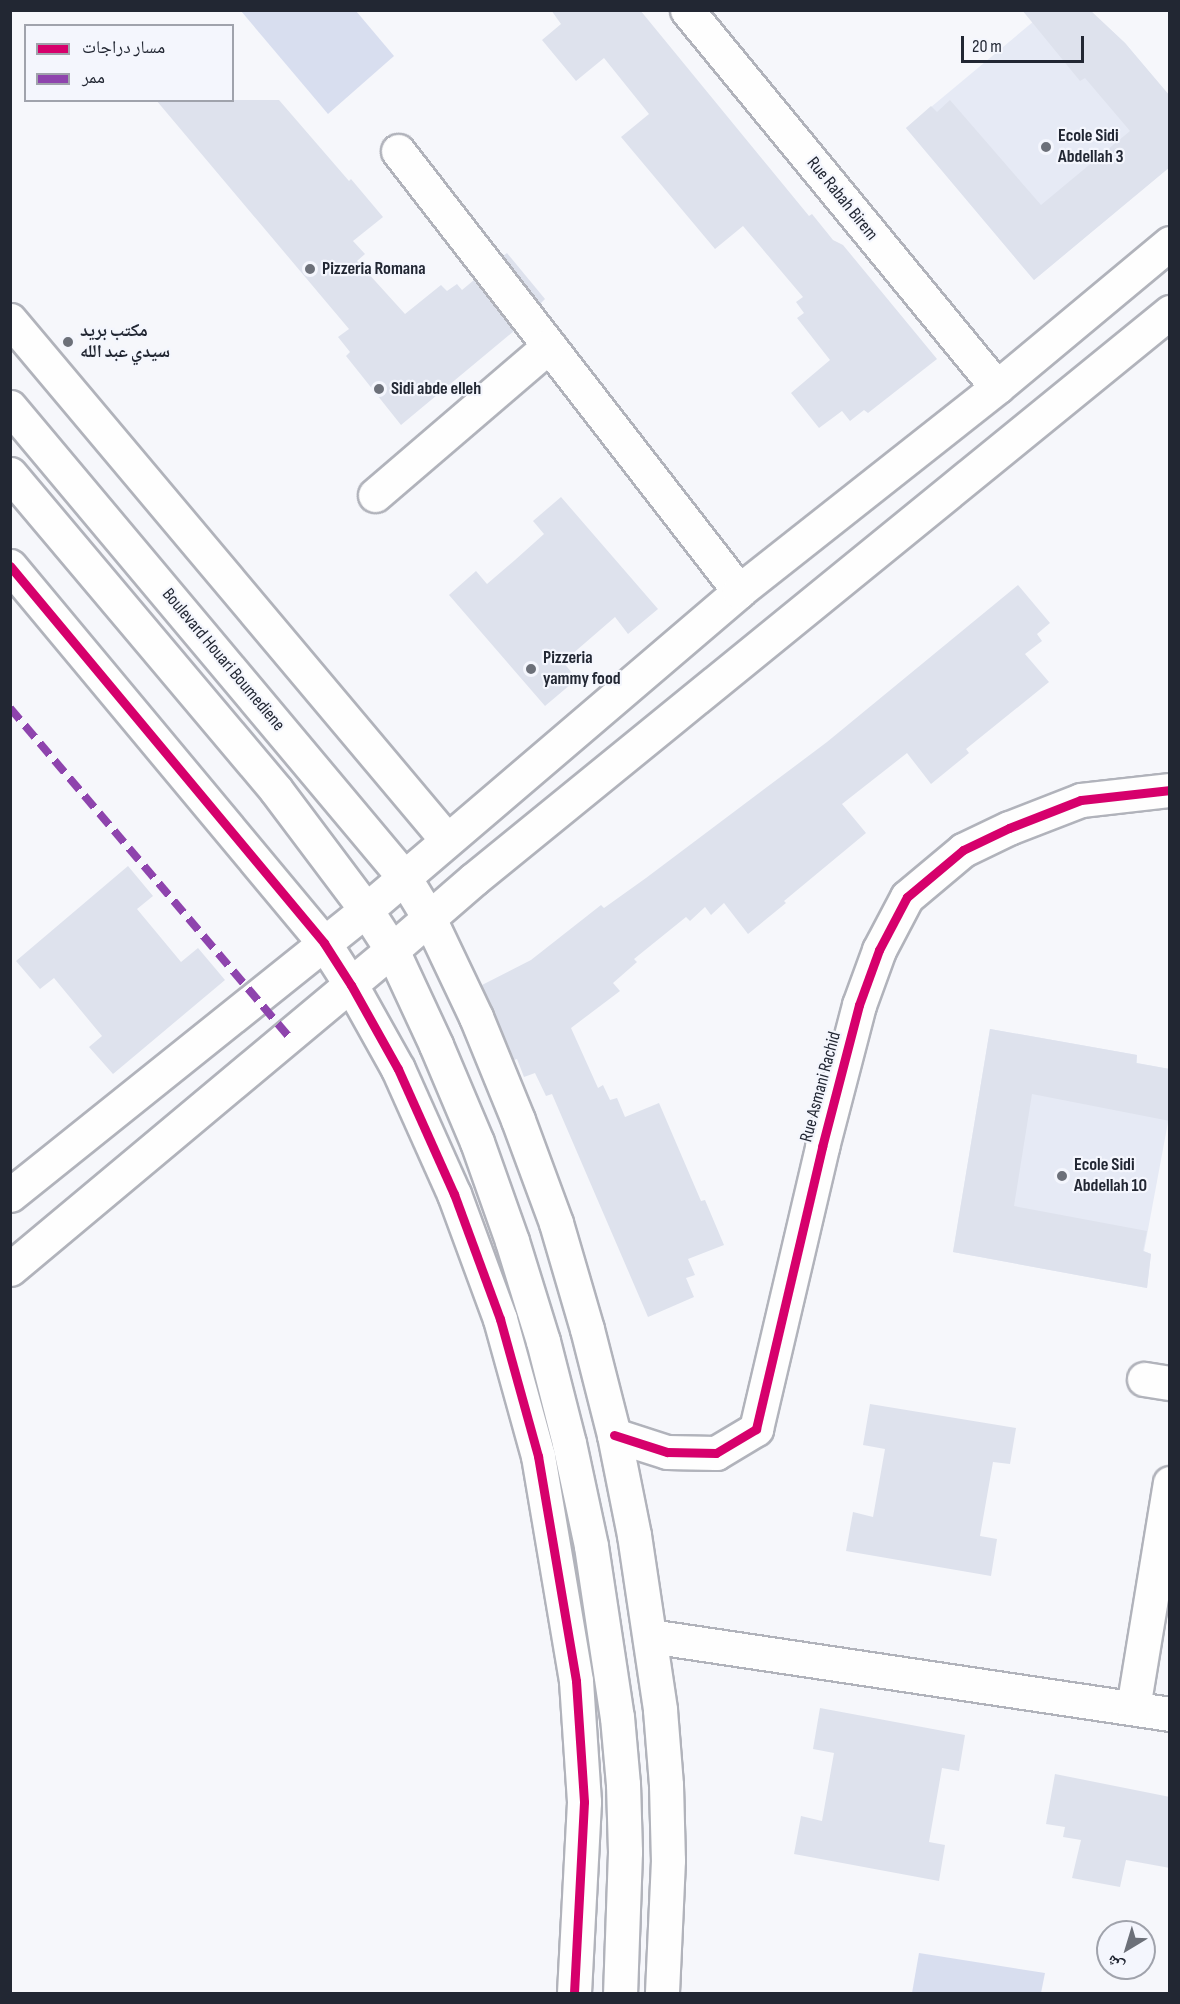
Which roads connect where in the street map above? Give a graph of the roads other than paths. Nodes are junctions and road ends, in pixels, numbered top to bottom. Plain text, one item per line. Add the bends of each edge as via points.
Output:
1 (687, 10) edge
2 (398, 151) dead end
3 (1170, 243) edge
4 (1170, 312) edge
5 (10, 320) edge
6 (549, 346) junction
7 (997, 387) junction
8 (10, 407) edge
9 (10, 474) edge
10 (375, 495) dead end
11 (10, 566) edge
12 (740, 591) junction
13 (1170, 790) edge
14 (447, 840) junction
15 (404, 876) junction
16 (366, 910) junction
17 (429, 918) junction
18 (324, 944) junction
19 (392, 950) junction
20 (351, 985) junction
21 (10, 1195) edge
22 (10, 1269) edge
23 (614, 1436) junction
24 (1170, 1482) edge
25 (650, 1636) junction
26 (1133, 1708) junction
27 (1170, 1714) edge
28 (574, 1994) edge
29 (620, 1994) edge
30 (662, 1994) edge

1 - 7 main road, Rue Rabah Birem
2 - 6 main road
3 - 7 main road
4 - 17 main road
5 - 14 main road
6 - 10 main road
6 - 12 main road
7 - 12 main road
8 - 15 main road, Boulevard Houari Boumediene
9 - 16 main road via 276,790
11 - 18 main road
12 - 14 main road
13 - 23 main road, Rue Asmani Rachid via 1080,800 1009,828 963,850 907,897 879,950 859,1005 756,1429 716,1453 667,1452
14 - 15 main road
15 - 16 main road
15 - 17 main road, Boulevard Houari Boumediene
16 - 18 main road
16 - 19 main road
17 - 19 main road
17 - 23 main road, Boulevard Houari Boumediene via 493,1058 556,1223
18 - 20 main road
18 - 21 main road
19 - 20 main road
19 - 29 main road via 477,1143 543,1341 569,1443 593,1557 618,1728 625,1852
20 - 22 main road
20 - 28 main road via 398,1069 454,1194 500,1319 538,1456 576,1681 582,1769 584,1802
23 - 25 main road, Boulevard Houari Boumediene
24 - 26 main road
25 - 26 main road
25 - 30 main road, Boulevard Houari Boumediene via 666,1785 668,1860
26 - 27 main road

